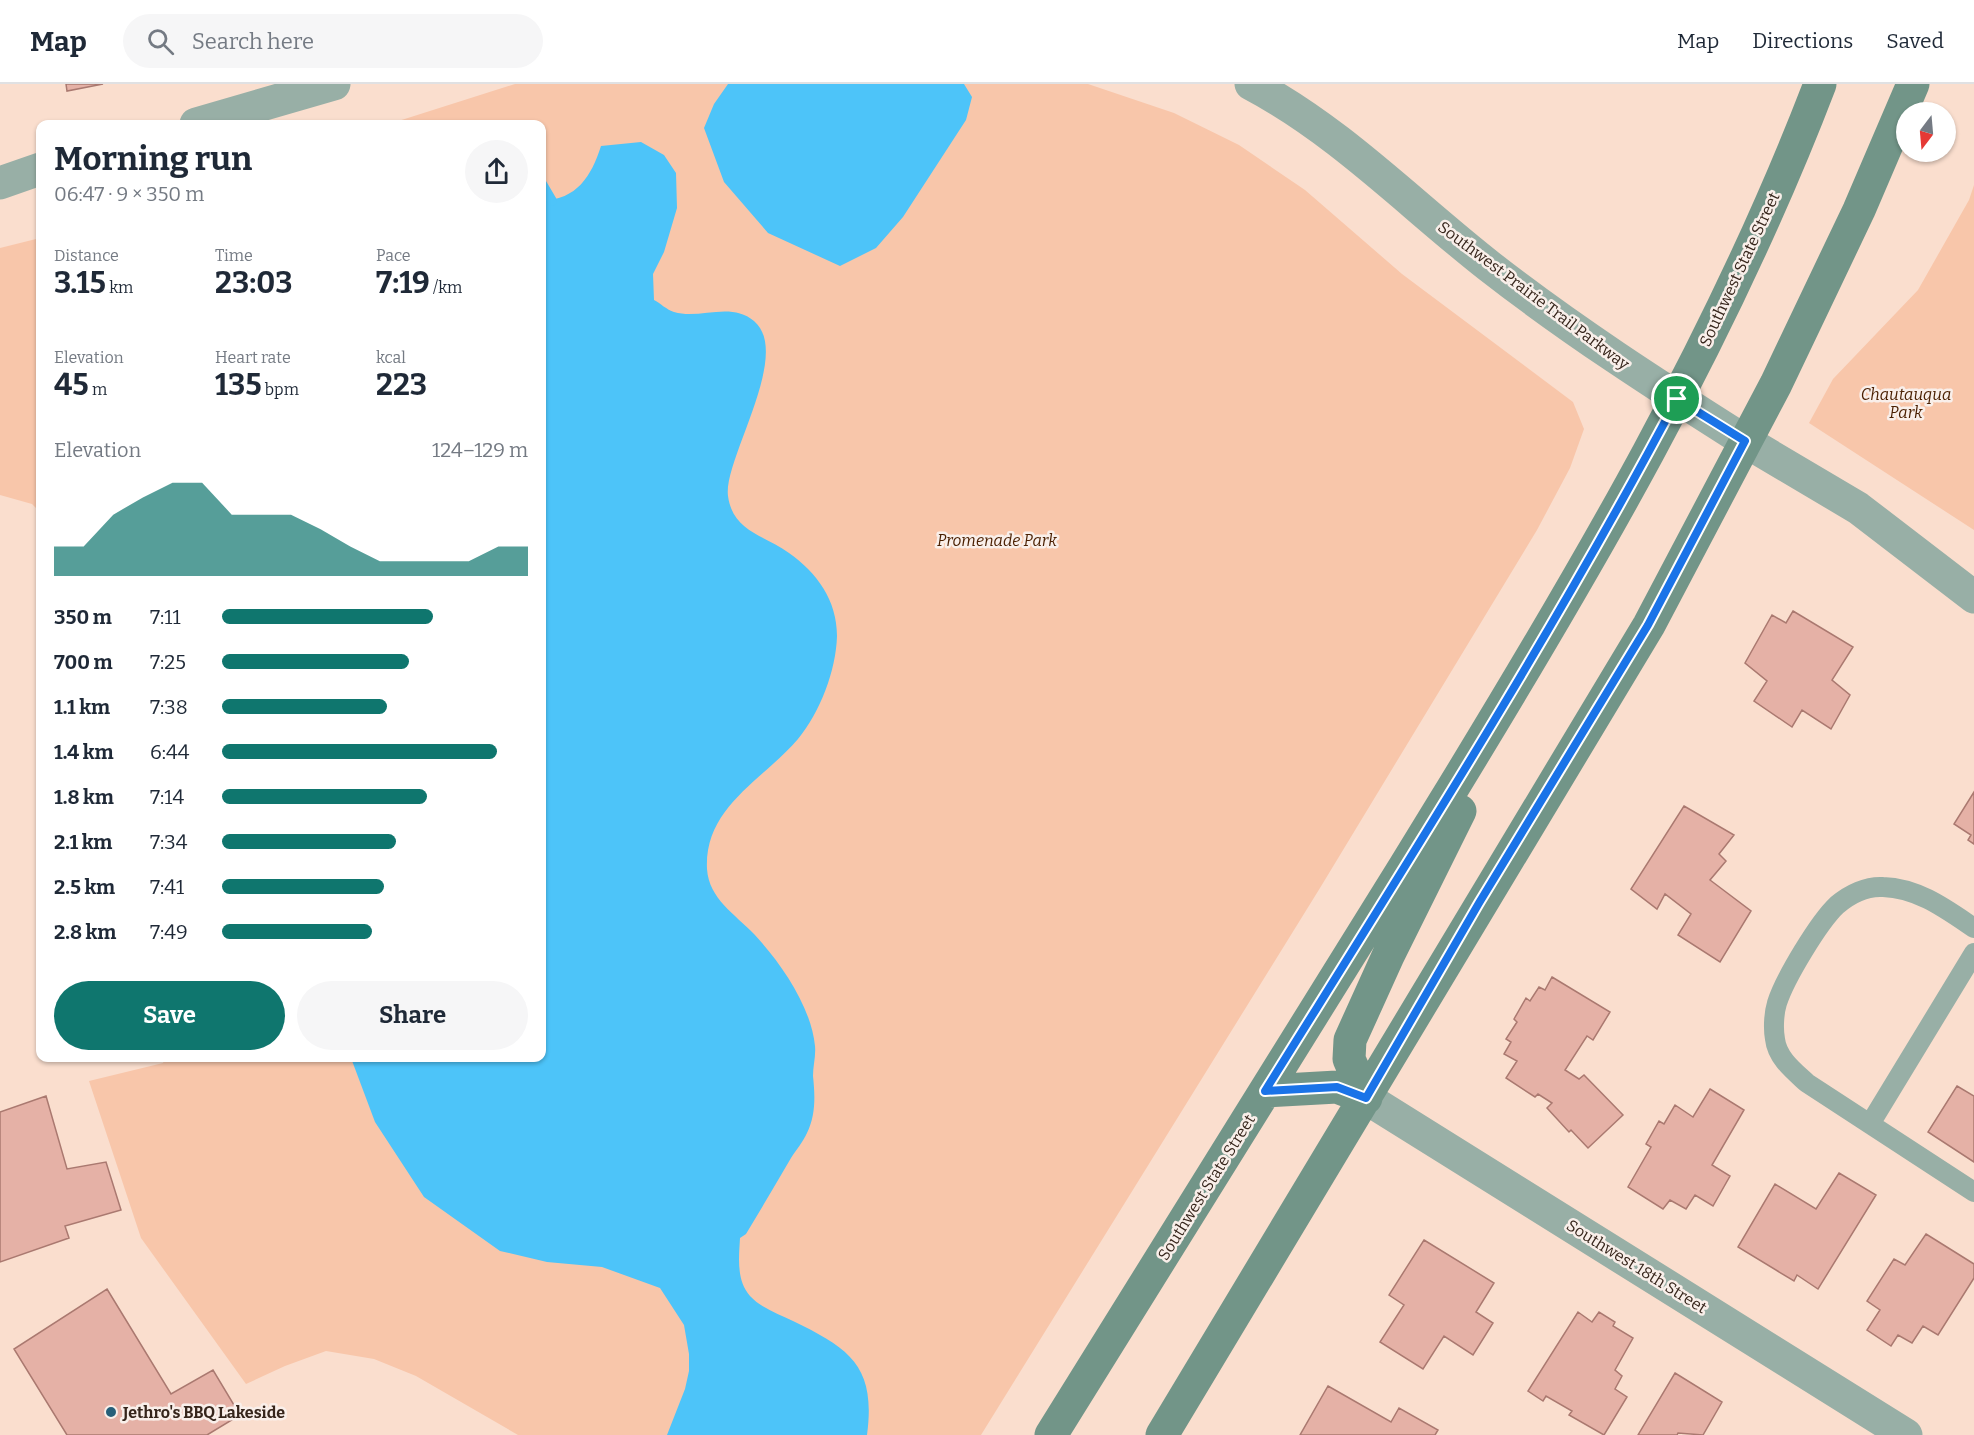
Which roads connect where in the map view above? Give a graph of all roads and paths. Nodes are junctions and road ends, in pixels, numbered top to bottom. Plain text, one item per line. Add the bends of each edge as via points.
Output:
1 (334, 84) edge
2 (1251, 84) edge
3 (1820, 84) edge
4 (1913, 84) edge
5 (210, 120) edge
6 (36, 170) edge
7 (0, 183) edge
8 (1677, 399) junction
9 (1745, 441) junction
10 (1974, 597) edge
11 (1502, 708) junction
12 (1974, 928) edge
13 (1974, 953) edge
14 (1265, 1091) junction
15 (1366, 1098) junction
16 (1870, 1124) junction
17 (1974, 1192) edge
18 (1052, 1435) edge
19 (1162, 1435) edge
20 (1906, 1435) edge

1 - 5 street
2 - 8 street, Southwest Prairie Trail Parkway via 1320,127 1489,266
3 - 8 main road, Southwest State Street via 1740,272
4 - 9 main road via 1859,210
6 - 7 street
8 - 9 street, Southwest Prairie Trail Parkway
8 - 11 main road, Southwest State Street via 1592,557
9 - 10 street, Southwest Prairie Trail Parkway via 1858,508
9 - 15 main road via 1648,625
11 - 14 main road, Southwest State Street
11 - 15 main road via 1456,823 1355,1024 1349,1059
12 - 16 lane via 1916,892 1884,887 1862,890 1828,914 1780,994 1774,1017 1775,1041 1785,1061 1807,1083
13 - 16 lane
14 - 15 main road via 1337,1087
14 - 18 main road, Southwest State Street
15 - 19 main road
15 - 20 street, Southwest 18th Street
16 - 17 lane

